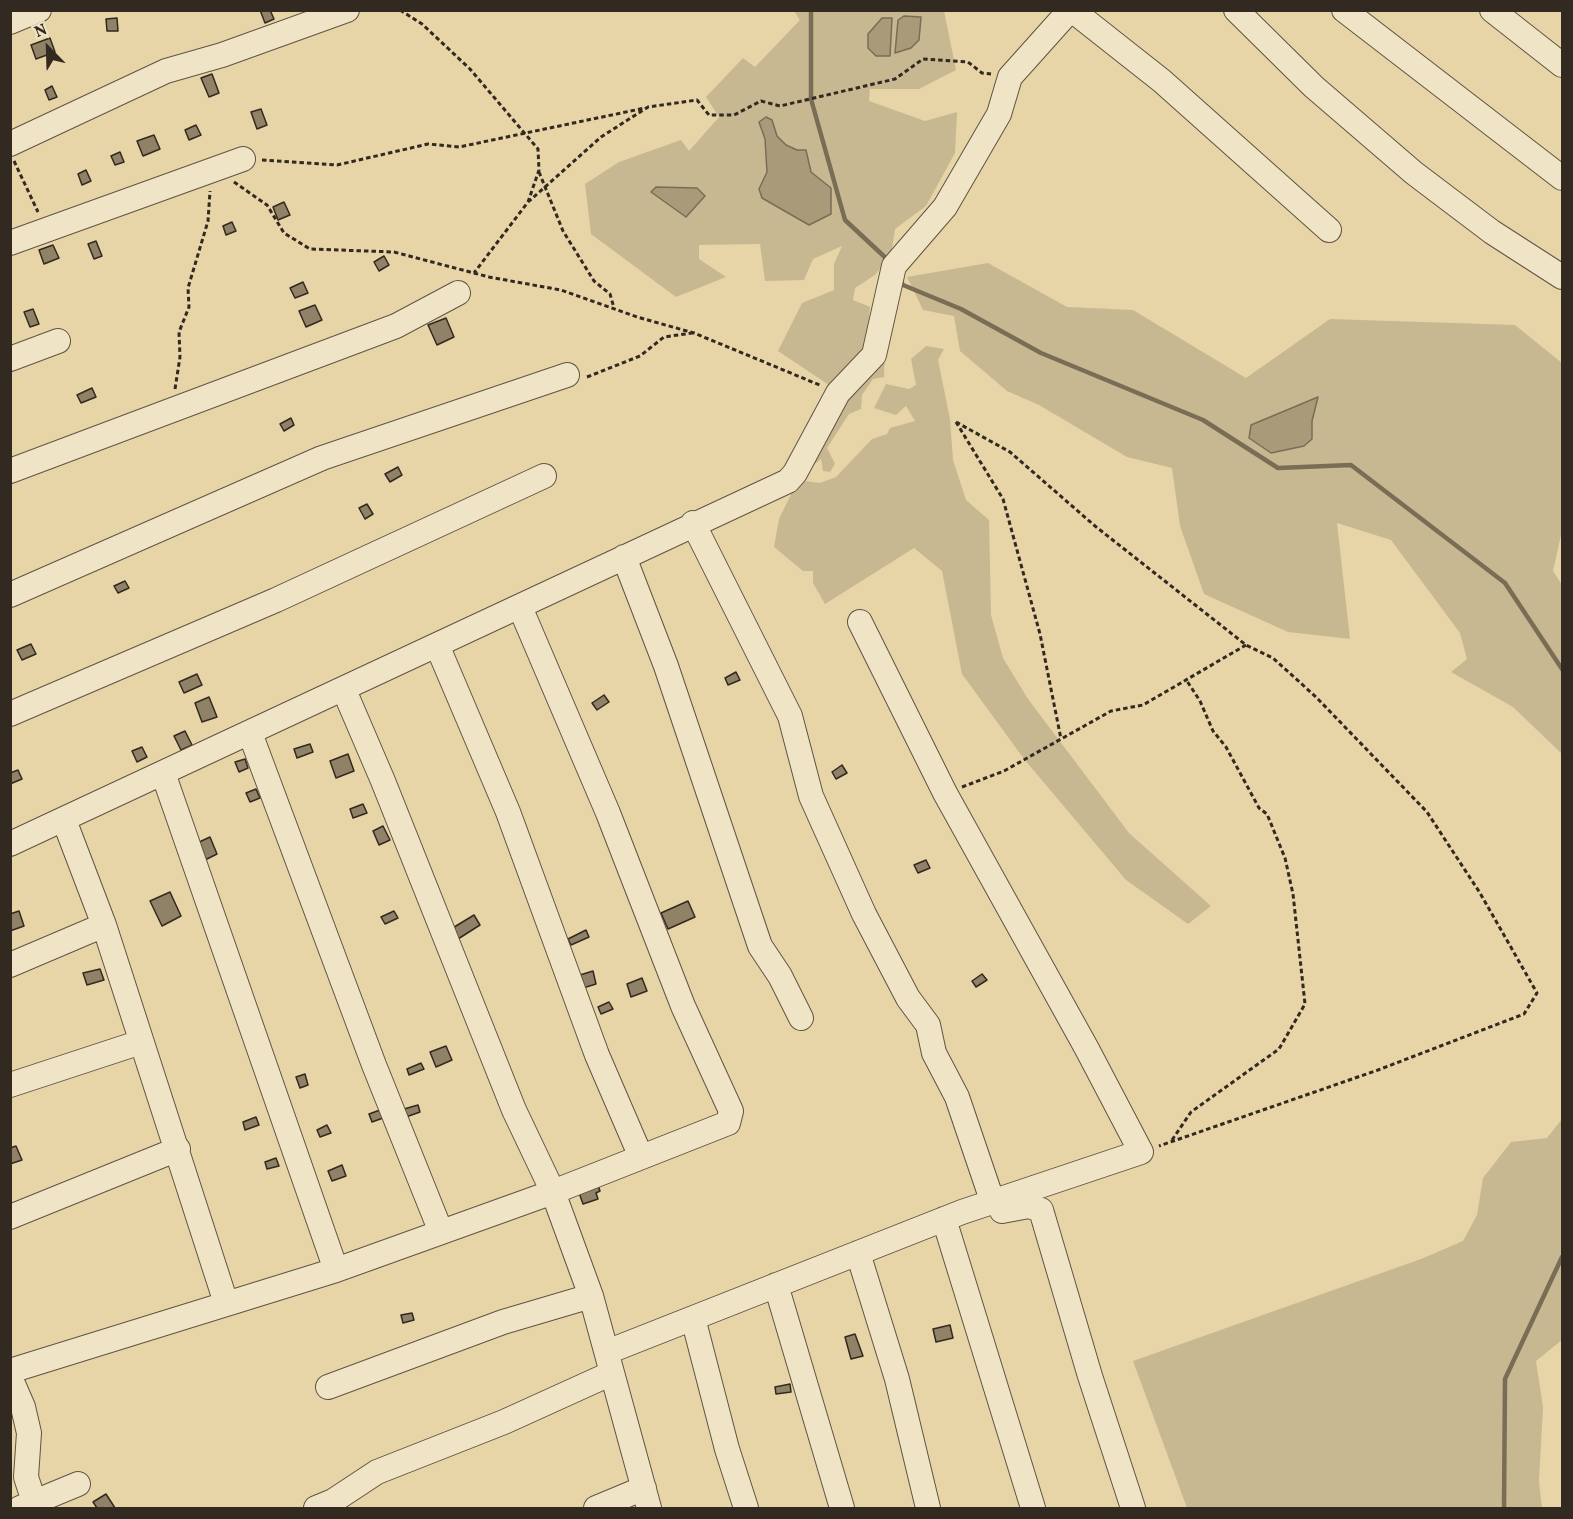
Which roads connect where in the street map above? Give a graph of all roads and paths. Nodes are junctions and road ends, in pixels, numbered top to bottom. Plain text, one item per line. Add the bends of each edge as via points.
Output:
1 (39, 10) edge
2 (347, 10) edge
3 (400, 10) edge
4 (1071, 10) edge
5 (1236, 10) edge
6 (1344, 10) edge
7 (1492, 10) edge
8 (10, 22) edge
9 (1563, 65) edge
10 (1011, 77) junction
11 (648, 107) junction
12 (525, 131) junction
13 (10, 144) edge
14 (10, 153) edge
15 (226, 164) junction
16 (539, 170) junction
17 (1563, 178) edge
18 (545, 187) junction
19 (528, 202) junction
20 (46, 230) junction
21 (1329, 230) dead end
22 (10, 243) edge
23 (474, 273) junction
24 (1563, 277) edge
25 (458, 293) joint
26 (614, 308) junction
27 (694, 333) junction
28 (58, 341) dead end
29 (10, 359) edge
30 (567, 375) joint
31 (838, 393) junction
32 (171, 412) junction
33 (10, 471) edge
34 (544, 476) dead end
35 (693, 523) junction
36 (624, 557) junction
37 (10, 595) edge
38 (520, 607) junction
39 (860, 622) dead end
40 (437, 645) junction
41 (1246, 645) junction
42 (1187, 681) junction
43 (344, 690) junction
44 (10, 714) edge
45 (250, 733) junction
46 (1061, 739) junction
47 (163, 773) junction
48 (945, 793) junction
49 (64, 820) junction
50 (10, 844) edge
51 (104, 925) junction
52 (10, 965) edge
53 (801, 1018) dead end
54 (141, 1042) junction
55 (10, 1085) edge
56 (1171, 1141) junction
57 (178, 1149) junction
58 (1140, 1152) junction
59 (641, 1157) junction
60 (553, 1192) junction
61 (989, 1204) junction
62 (10, 1217) edge
63 (944, 1219) junction
64 (441, 1232) junction
65 (858, 1252) junction
66 (336, 1270) junction
67 (776, 1285) junction
68 (591, 1296) junction
69 (226, 1303) junction
70 (693, 1318) junction
71 (610, 1363) junction
72 (10, 1371) edge
73 (10, 1377) edge
74 (328, 1387) dead end
75 (78, 1484) dead end
76 (646, 1498) edge
77 (30, 1507) edge
78 (316, 1509) edge
79 (596, 1509) edge
80 (746, 1509) edge
81 (843, 1509) edge
82 (928, 1509) edge
83 (1033, 1509) edge
84 (1133, 1509) edge

1 - 8 street
2 - 13 street via 166,71
3 - 12 path via 422,24 470,69
4 - 10 street
4 - 21 street via 1162,81
5 - 24 street via 1314,87 1414,173
6 - 17 street
7 - 9 street
10 - 11 path via 982,73 968,62 923,59 895,79 780,106 761,101 734,115 709,115 697,100
10 - 31 street via 999,114 945,207 894,266 874,355
11 - 12 path
11 - 18 path via 601,137
12 - 15 path via 459,147 428,144 337,165
12 - 16 path via 538,149
14 - 20 path
15 - 20 street
15 - 23 path via 232,181 267,205 284,233 310,249 394,252
15 - 32 path via 188,288 189,308 179,332 180,357
16 - 18 path
16 - 19 path
18 - 19 path
18 - 26 path via 563,231 594,280 610,294
19 - 23 path
20 - 22 street
23 - 25 path
23 - 26 path via 561,290
25 - 32 street via 396,326
26 - 27 path
27 - 30 path via 664,337 640,356 591,377
27 - 31 path
28 - 29 street
30 - 37 street via 322,458
31 - 35 street via 788,481
32 - 33 street
34 - 44 street via 276,600
35 - 36 street
35 - 61 street via 790,716 818,813 864,914 908,998 928,1025 934,1053 957,1097
36 - 38 street
36 - 53 street via 669,676 760,946
38 - 40 street
38 - 59 street via 608,813 683,1006 731,1111 728,1123
39 - 48 street
40 - 43 street
40 - 59 street via 508,812 597,1055
41 - 42 path
41 - 46 path via 1095,526 1010,452 956,422 1003,499 1040,634
41 - 56 path via 1273,658 1427,812 1480,893 1537,993 1524,1014 1378,1070
42 - 46 path via 1143,705 1111,711
42 - 56 path via 1259,808 1267,814 1286,858 1305,1004 1280,1049 1191,1113
43 - 45 street
43 - 60 street via 514,1110
45 - 47 street
45 - 64 street
46 - 48 path via 1004,771
47 - 49 street
47 - 66 street
48 - 58 street
49 - 50 street
49 - 51 street
51 - 52 street
51 - 54 street
54 - 55 street
54 - 57 street
56 - 58 path
57 - 62 street
57 - 69 street
58 - 61 street
59 - 60 street
60 - 64 street
60 - 68 street
61 - 63 street
61 - 84 street via 1002,1211 1029,1206 1041,1210
63 - 65 street
63 - 83 street
64 - 66 street
65 - 67 street
65 - 82 street via 897,1379
66 - 69 street
67 - 70 street
67 - 81 street
68 - 71 street
68 - 74 street via 503,1322
69 - 72 street
70 - 71 street
70 - 80 street
71 - 76 street
71 - 78 street via 504,1422 377,1472
73 - 77 street via 29,1433 26,1476
75 - 77 street
76 - 79 street

